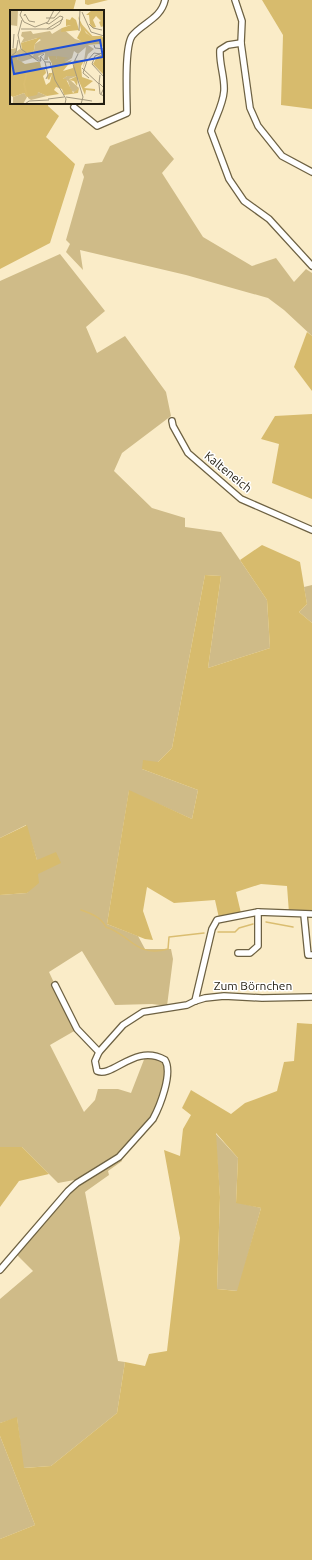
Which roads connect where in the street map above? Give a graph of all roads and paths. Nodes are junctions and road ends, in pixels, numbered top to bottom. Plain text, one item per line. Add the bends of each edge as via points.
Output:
1 (165, 0) edge
2 (235, 0) edge
3 (241, 43) junction
4 (74, 107) dead end
5 (312, 172) edge
6 (312, 266) edge
7 (172, 421) dead end
8 (312, 530) edge
9 (258, 912) junction
10 (312, 914) edge
11 (304, 915) junction
12 (238, 953) dead end
13 (312, 955) edge
14 (56, 985) dead end
15 (312, 997) edge
16 (195, 1001) junction
17 (99, 1052) junction
18 (0, 1270) edge

1 - 4 street via 157,16 132,36 128,49 127,113 97,126
2 - 3 street via 242,21
3 - 5 street via 250,108 258,126 282,156
3 - 6 street via 220,50 224,93 211,131 212,136 229,179 244,201 269,220
7 - 8 street, Kalteneich via 188,453 241,499
9 - 11 street
9 - 12 street via 258,946 250,953
9 - 16 street via 217,920 212,929
10 - 11 street
11 - 13 street via 308,955
14 - 17 street via 77,1029
15 - 16 street, Zum Börnchen via 224,996
16 - 17 street, Zum Börnchen via 187,1006 154,1009 133,1017
17 - 18 street via 95,1067 97,1071 102,1072 142,1056 159,1056 165,1060 169,1070 162,1098 153,1119 119,1157 68,1191

